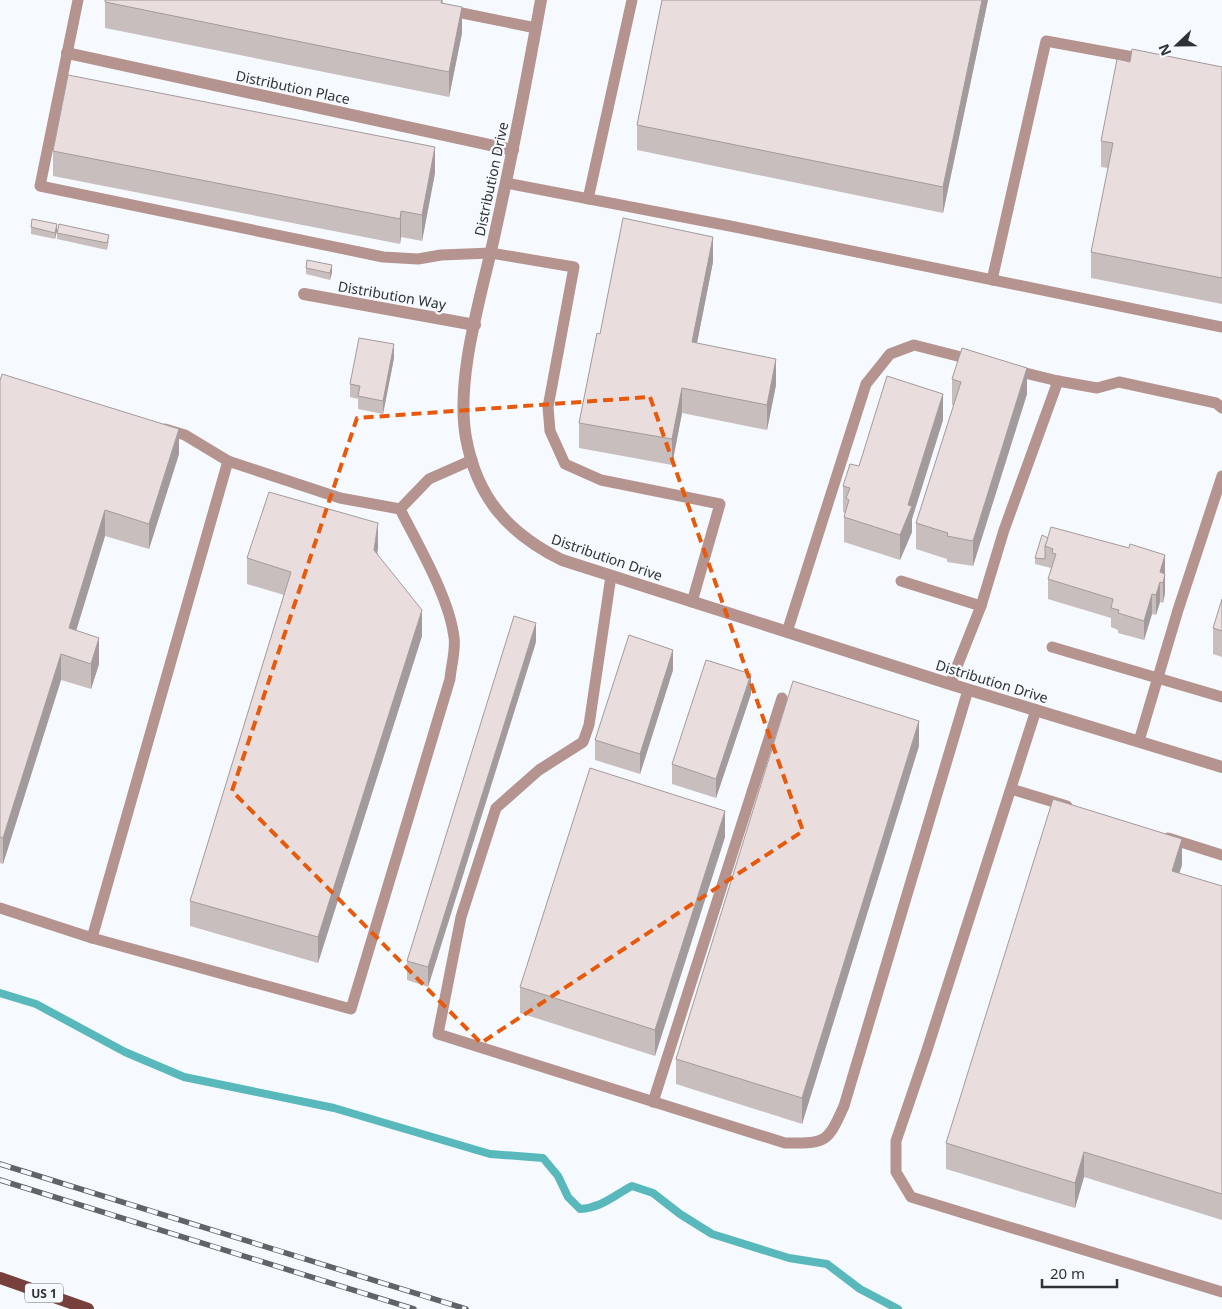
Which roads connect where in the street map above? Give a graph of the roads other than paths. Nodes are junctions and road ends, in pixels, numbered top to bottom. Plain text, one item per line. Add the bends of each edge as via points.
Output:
1 (78, 0) edge
2 (541, 0) edge
3 (632, 0) edge
4 (434, 8) edge
5 (536, 28) junction
6 (67, 53) junction
7 (1152, 61) edge
8 (513, 150) junction
9 (506, 183) junction
10 (588, 199) junction
11 (491, 253) junction
12 (992, 280) junction
13 (304, 294) dead end
14 (475, 325) junction
15 (1222, 327) edge
16 (1058, 382) junction
17 (1222, 408) edge
18 (158, 427) edge
19 (472, 460) junction
20 (228, 461) junction
21 (1222, 476) edge
22 (400, 510) junction
23 (611, 576) junction
24 (901, 580) dead end
25 (692, 602) junction
26 (981, 606) junction
27 (787, 632) junction
28 (1052, 647) dead end
29 (1158, 678) junction
30 (950, 684) junction
31 (968, 690) junction
32 (1222, 697) edge
33 (782, 698) dead end
34 (1036, 710) junction
35 (1139, 741) junction
36 (1222, 767) edge
37 (1011, 789) junction
38 (1076, 809) edge
39 (1158, 835) edge
40 (1222, 855) edge
41 (0, 908) edge
42 (92, 938) junction
43 (653, 1102) junction
44 (0, 1278) edge
45 (1222, 1292) edge
46 (88, 1309) edge

1 - 6 lane
2 - 5 street, Distribution Drive
3 - 10 lane
4 - 5 lane
5 - 8 street, Distribution Drive
6 - 8 street, Distribution Place
6 - 11 lane via 40,186 384,257 418,259
7 - 12 lane via 1046,41
8 - 9 street, Distribution Drive
9 - 10 lane
9 - 11 street, Distribution Drive
10 - 12 lane
11 - 14 street, Distribution Drive
11 - 25 lane via 574,267 548,407 550,431 564,464 601,480 720,504
12 - 15 lane
13 - 14 street, Distribution Way
14 - 19 street, Distribution Drive via 465,382 464,413
16 - 17 lane via 1097,388 1119,382 1216,403
16 - 26 lane via 1004,530
16 - 27 lane via 914,345 890,354 866,384
18 - 20 lane via 185,435
19 - 22 lane via 429,479
19 - 23 street, Distribution Drive via 488,501 515,530 536,547 562,560
20 - 22 lane via 340,498
20 - 42 lane
21 - 29 lane
22 - 42 lane via 425,557 449,615 454,638 450,679 351,1008
23 - 25 street, Distribution Drive
23 - 43 lane via 589,725 583,742 539,770 496,808 461,917 438,1034
24 - 26 lane
25 - 27 street, Distribution Drive
26 - 30 lane
27 - 30 street, Distribution Drive
28 - 29 lane
29 - 32 lane
29 - 35 lane
30 - 31 street, Distribution Drive
31 - 34 street, Distribution Drive
31 - 43 lane via 844,1106 833,1130 818,1143 785,1143
33 - 43 lane
34 - 35 street, Distribution Drive
34 - 37 lane
35 - 36 street, Distribution Drive
37 - 38 lane
37 - 45 lane via 896,1141 896,1172 910,1197
39 - 40 lane
41 - 42 lane
44 - 46 main road, US 1

